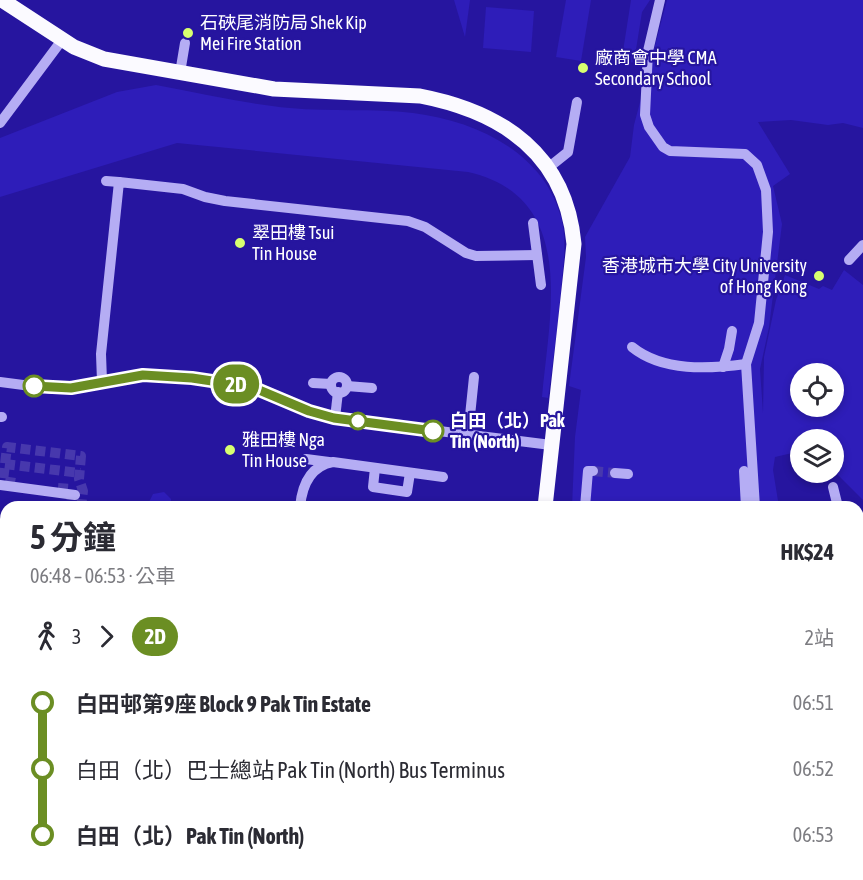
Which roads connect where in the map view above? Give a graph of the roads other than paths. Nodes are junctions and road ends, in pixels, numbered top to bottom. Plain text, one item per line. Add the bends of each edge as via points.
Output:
1 (2, 0) edge
2 (660, 0) edge
3 (21, 5) edge
4 (0, 11) edge
5 (62, 40) junction
6 (185, 44) dead end
7 (180, 73) junction
8 (577, 102) dead end
9 (0, 123) edge
10 (548, 168) junction
11 (106, 181) dead end
12 (119, 182) junction
13 (532, 223) dead end
14 (863, 245) edge
15 (537, 255) junction
16 (849, 260) dead end
17 (541, 285) dead end
18 (732, 331) dead end
19 (632, 347) dead end
20 (746, 364) junction
21 (723, 367) junction
22 (474, 377) dead end
23 (102, 381) junction
24 (0, 382) edge
25 (313, 383) dead end
26 (339, 388) junction
27 (372, 388) dead end
28 (334, 418) junction
29 (468, 435) junction
30 (551, 446) junction
31 (306, 459) dead end
32 (333, 462) junction
33 (375, 468) junction
34 (593, 471) dead end
35 (744, 471) dead end
36 (410, 473) junction
37 (615, 473) tunnel mouth
38 (628, 474) dead end
39 (443, 477) dead end
40 (0, 485) edge
41 (833, 487) dead end
42 (75, 495) dead end
43 (302, 501) edge
44 (546, 501) edge
45 (586, 501) edge
46 (746, 501) edge
47 (755, 501) edge
48 (839, 501) edge

1 - 3 main road
2 - 20 street via 648,51 645,115 649,127 670,151 745,154 757,165 766,190 768,232 759,323
3 - 4 main road
3 - 5 main road
5 - 7 main road via 104,59
5 - 9 street
6 - 7 street
7 - 10 main road via 274,89 389,93 437,99 479,113 509,129
8 - 10 street via 568,152
10 - 30 main road via 562,193 574,244
11 - 12 street
12 - 15 street via 175,188 225,201 408,221 476,256
12 - 23 street via 101,354
13 - 15 street
14 - 16 street
15 - 17 street
18 - 21 street
19 - 21 street via 643,356 687,368
20 - 21 street
20 - 47 street
22 - 29 street
23 - 24 street via 54,389
23 - 28 street via 143,375 223,382 252,387
25 - 26 street
26 - 27 street
26 - 28 street
28 - 29 street
29 - 30 street
30 - 44 main road
31 - 32 street
32 - 33 street
32 - 43 street via 314,471
33 - 36 street
33 - 36 street via 373,487 407,492
34 - 45 street via 588,471
35 - 46 street
36 - 39 street
37 - 38 street
40 - 42 street
41 - 48 street

